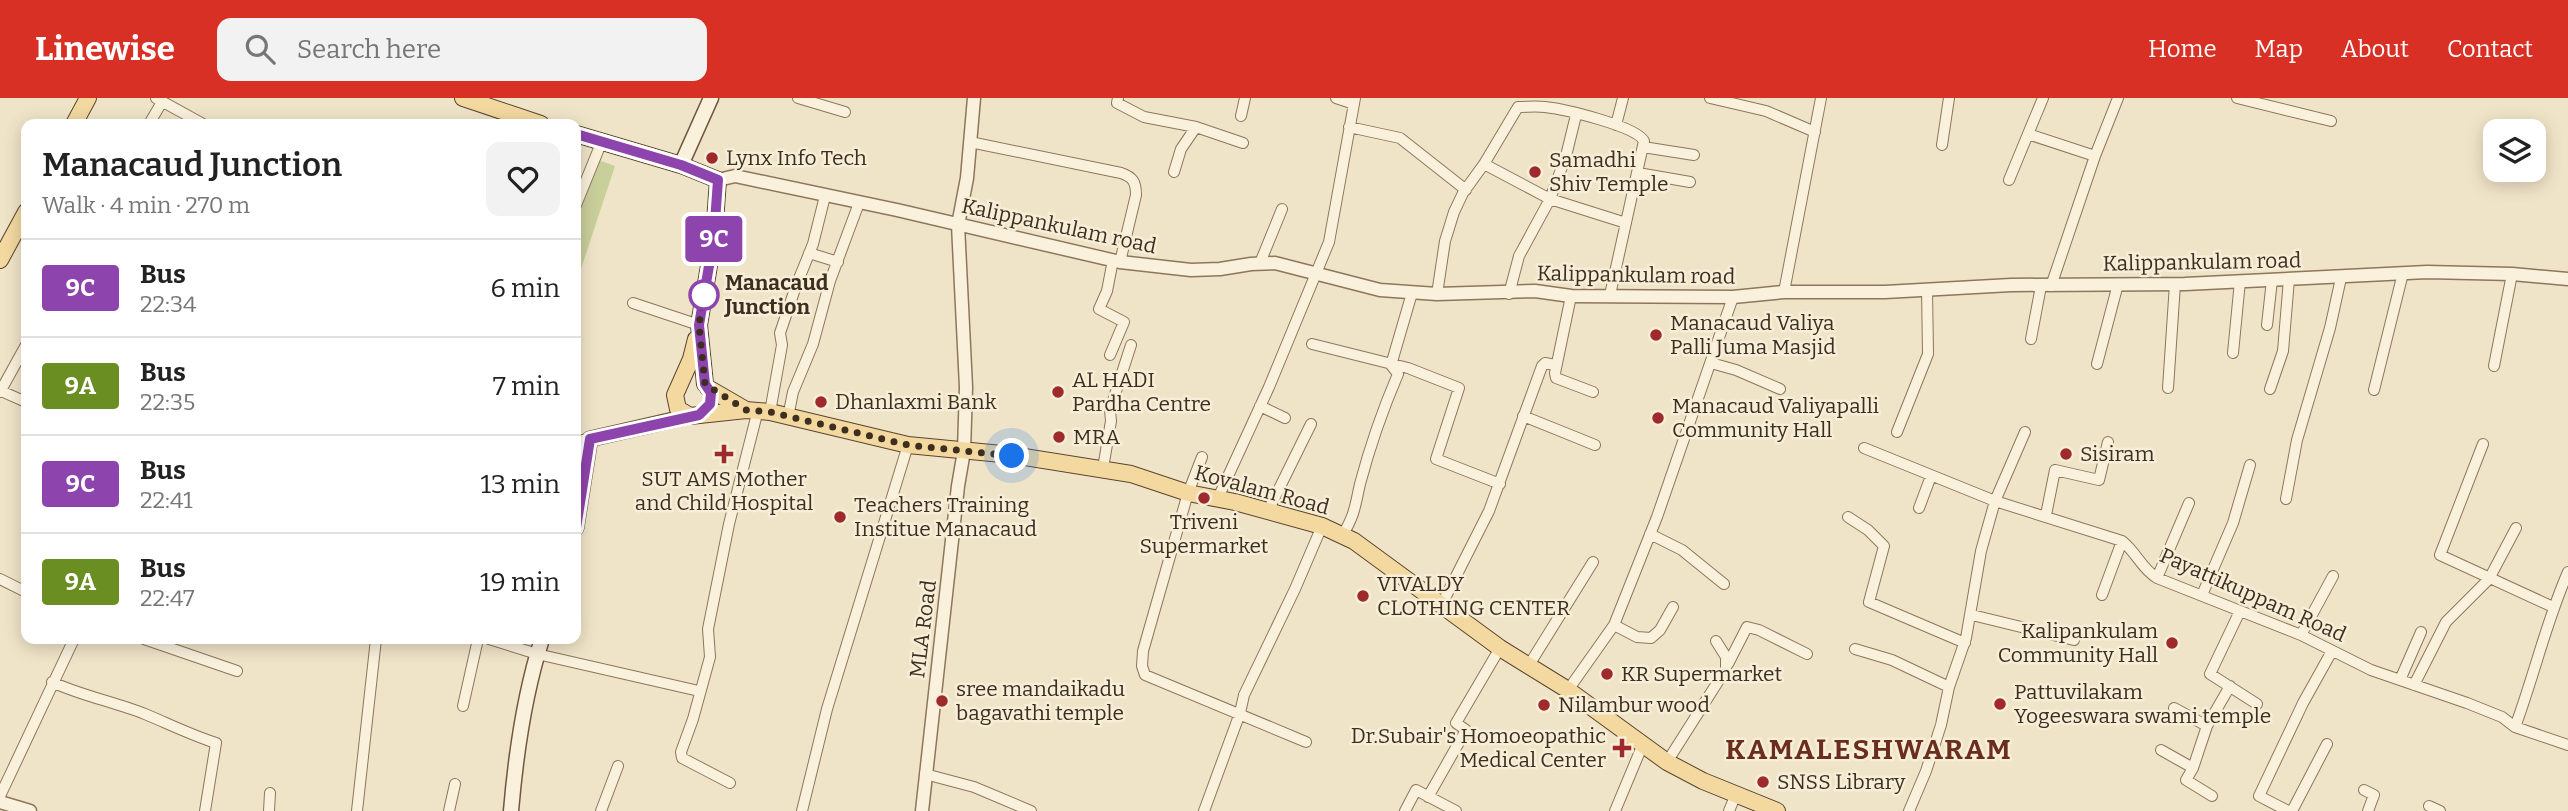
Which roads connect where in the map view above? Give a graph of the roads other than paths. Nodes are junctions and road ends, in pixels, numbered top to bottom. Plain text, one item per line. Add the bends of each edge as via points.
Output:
1 (88, 98) edge
2 (463, 98) edge
3 (711, 98) edge
4 (797, 98) edge
5 (974, 98) edge
6 (1118, 98) edge
7 (1245, 98) edge
8 (1336, 98) edge
9 (1623, 98) edge
10 (1711, 98) edge
11 (1821, 98) edge
12 (1948, 98) edge
13 (2043, 98) edge
14 (2118, 98) edge
15 (2237, 98) edge
16 (159, 100) edge
17 (1354, 101) edge
18 (1549, 103) edge
19 (845, 112) dead end
20 (1576, 115) junction
21 (1241, 116) dead end
22 (77, 119) edge
23 (151, 119) edge
24 (194, 119) edge
25 (526, 119) edge
26 (2331, 121) dead end
27 (1616, 125) junction
28 (1196, 127) junction
29 (1349, 127) junction
30 (1815, 132) junction
31 (2028, 134) junction
32 (581, 135) edge
33 (602, 141) junction
34 (970, 142) junction
35 (1243, 143) dead end
36 (1942, 145) dead end
37 (1643, 147) junction
38 (1694, 155) dead end
39 (2095, 156) junction
40 (1484, 164) junction
41 (681, 165) junction
42 (1174, 172) dead end
43 (1638, 173) junction
44 (718, 180) junction
45 (2009, 180) dead end
46 (1690, 182) dead end
47 (1466, 190) junction
48 (581, 193) edge
49 (825, 196) junction
50 (1550, 199) junction
51 (859, 203) junction
52 (1282, 209) dead end
53 (21, 221) edge
54 (1626, 223) junction
55 (958, 225) junction
56 (809, 253) junction
57 (0, 260) edge
58 (1116, 261) junction
59 (838, 262) junction
60 (1260, 263) junction
61 (2403, 273) junction
62 (1316, 274) junction
63 (2512, 274) junction
64 (2342, 278) junction
65 (2289, 279) junction
66 (2568, 279) edge
67 (2272, 280) junction
68 (2240, 281) junction
69 (2118, 284) junction
70 (2175, 284) junction
71 (2046, 286) junction
72 (1927, 289) junction
73 (1784, 292) junction
74 (1412, 293) junction
75 (1437, 294) junction
76 (1509, 294) junction
77 (1610, 295) junction
78 (1571, 296) junction
79 (1733, 297) junction
80 (633, 303) dead end
81 (699, 325) junction
82 (2267, 325) dead end
83 (2031, 339) dead end
84 (1312, 344) dead end
85 (1131, 345) dead end
86 (2233, 353) dead end
87 (21, 354) edge
88 (1110, 355) dead end
89 (1711, 363) junction
90 (1391, 365) junction
91 (1555, 365) junction
92 (2097, 365) dead end
93 (2494, 366) dead end
94 (707, 386) junction
95 (2168, 388) dead end
96 (679, 389) junction
97 (1780, 389) dead end
98 (2270, 389) dead end
99 (2374, 390) dead end
100 (0, 391) edge
101 (1594, 392) dead end
102 (21, 400) edge
103 (1260, 406) junction
104 (758, 411) junction
105 (695, 415) junction
106 (1523, 416) junction
107 (788, 417) junction
108 (1284, 418) dead end
109 (661, 423) junction
110 (1311, 424) dead end
111 (1897, 432) dead end
112 (2025, 432) dead end
113 (583, 440) edge
114 (2108, 442) dead end
115 (2483, 444) dead end
116 (908, 445) junction
117 (1595, 445) dead end
118 (1864, 448) dead end
119 (964, 451) junction
120 (1202, 457) dead end
121 (581, 465) edge
122 (2250, 465) dead end
123 (1103, 468) junction
124 (1931, 476) junction
125 (1500, 484) junction
126 (1188, 493) junction
127 (1218, 498) junction
128 (2286, 499) dead end
129 (1995, 501) junction
130 (2189, 503) dead end
131 (1919, 508) dead end
132 (1268, 511) junction
133 (2046, 515) junction
134 (1848, 517) dead end
135 (1322, 526) junction
136 (2516, 528) dead end
137 (1650, 534) junction
138 (1342, 536) junction
139 (2122, 541) junction
140 (1593, 562) dead end
141 (2568, 572) edge
142 (2333, 576) dead end
143 (2157, 578) junction
144 (0, 579) edge
145 (2489, 579) junction
146 (1724, 584) dead end
147 (21, 587) edge
148 (2202, 594) junction
149 (2102, 595) dead end
150 (1442, 604) junction
151 (1673, 607) dead end
152 (2553, 607) junction
153 (2240, 611) junction
154 (1972, 615) junction
155 (1614, 625) junction
156 (2421, 632) dead end
157 (2301, 635) junction
158 (1716, 640) dead end
159 (2074, 640) dead end
160 (1965, 643) junction
161 (71, 644) edge
162 (159, 644) edge
163 (375, 644) edge
164 (477, 644) edge
165 (505, 644) edge
166 (540, 644) edge
167 (1500, 648) junction
168 (1855, 649) dead end
169 (2332, 651) junction
170 (537, 654) junction
171 (1807, 654) dead end
172 (1728, 664) junction
173 (1529, 665) junction
174 (237, 671) dead end
175 (2400, 680) junction
176 (52, 682) junction
177 (2414, 685) junction
178 (2230, 686) junction
179 (1949, 687) junction
180 (1568, 690) junction
181 (699, 691) junction
182 (2257, 704) dead end
183 (463, 706) dead end
184 (2174, 708) dead end
185 (1240, 713) junction
186 (2207, 726) junction
187 (2515, 727) junction
188 (1306, 743) dead end
189 (1643, 744) junction
190 (2327, 744) dead end
191 (2568, 745) edge
192 (2161, 750) dead end
193 (1667, 762) junction
194 (618, 766) dead end
195 (2193, 768) junction
196 (925, 774) junction
197 (730, 783) dead end
198 (455, 784) dead end
199 (2364, 790) dead end
200 (270, 793) dead end
201 (1736, 794) junction
202 (0, 796) edge
203 (2213, 796) dead end
204 (1428, 797) junction
205 (0, 802) edge
206 (2429, 806) dead end
207 (30, 811) edge
208 (205, 811) edge
209 (269, 811) edge
210 (357, 811) edge
211 (449, 811) edge
212 (511, 811) edge
213 (601, 811) edge
214 (802, 811) edge
215 (922, 811) edge
216 (1031, 811) edge
217 (1204, 811) edge
218 (1405, 811) edge
219 (1456, 811) edge
220 (1615, 811) edge
221 (1729, 811) edge
222 (1777, 811) edge
223 (1909, 811) edge
224 (2290, 811) edge
225 (2368, 811) edge
226 (2440, 811) edge

1 - 22 main road
2 - 25 main road
3 - 41 main road
4 - 19 street
5 - 34 street, MLA Road
6 - 28 street via 1117,103 1144,117
7 - 21 street
8 - 17 street
9 - 27 street
10 - 30 street via 1766,110
11 - 30 street
12 - 36 street
13 - 31 street
14 - 39 street
15 - 26 street
16 - 23 street
16 - 24 street
17 - 29 street
18 - 20 street
18 - 40 street via 1518,107
20 - 27 street
20 - 50 street
27 - 37 street via 1641,136
28 - 35 street
28 - 42 street via 1181,149
29 - 47 street via 1400,138
29 - 62 street via 1329,242
30 - 73 street
31 - 39 street
31 - 45 street
32 - 33 main road
33 - 41 main road
33 - 48 street
34 - 55 street, MLA Road
34 - 58 street via 1133,178 1136,195
37 - 38 street
37 - 43 street
39 - 71 street
40 - 47 street
40 - 50 street
41 - 44 main road
43 - 46 street
43 - 54 street
44 - 49 street, Kalippankulam road via 735,176
44 - 81 main road
47 - 75 street via 1445,240
49 - 51 street, Kalippankulam road
49 - 56 street
50 - 54 street
50 - 76 street via 1519,256
51 - 55 street, Kalippankulam road
51 - 59 street
52 - 60 street
53 - 57 main road
54 - 77 street
55 - 58 street, Kalippankulam road
55 - 119 street, MLA Road
56 - 59 street
56 - 104 street
58 - 60 street, Kalippankulam road via 1191,270
58 - 88 street via 1099,309 1124,322
59 - 107 street
60 - 62 street, Kalippankulam road
61 - 63 street, Kalippankulam road
61 - 64 street, Kalippankulam road
61 - 99 street
62 - 74 street, Kalippankulam road
62 - 103 street
63 - 66 street, Kalippankulam road
63 - 93 street
64 - 65 street, Kalippankulam road
64 - 128 street via 2297,440
65 - 67 street, Kalippankulam road
65 - 98 street via 2283,351
67 - 68 street, Kalippankulam road
67 - 82 street
68 - 70 street, Kalippankulam road
68 - 86 street
69 - 70 street, Kalippankulam road
69 - 71 street, Kalippankulam road
69 - 92 street
70 - 95 street
71 - 72 street, Kalippankulam road
71 - 83 street
72 - 73 street, Kalippankulam road
72 - 111 street via 1928,354
73 - 79 street, Kalippankulam road
74 - 75 street, Kalippankulam road
74 - 90 street
75 - 76 street, Kalippankulam road
76 - 78 street, Kalippankulam road via 1535,291
77 - 78 street, Kalippankulam road
77 - 79 street, Kalippankulam road
78 - 91 street
79 - 89 street
80 - 81 street
81 - 94 main road
81 - 96 main road
84 - 90 street
85 - 123 street via 1110,410
87 - 100 street
89 - 97 street
89 - 137 street
90 - 125 street via 1459,388 1436,458
90 - 138 street via 1398,374 1356,509
91 - 101 street via 1556,378
91 - 106 street via 1542,366
94 - 96 main road via 694,380
94 - 104 main road, Kovalam Road
94 - 105 main road via 710,404
96 - 105 main road via 678,409
96 - 109 main road
100 - 102 street
103 - 108 street
103 - 127 street
104 - 105 main road
104 - 107 main road, Kovalam Road
104 - 181 street via 729,523 708,629 710,657
105 - 109 main road
106 - 117 street
106 - 125 street
107 - 116 main road, Kovalam Road
109 - 113 main road
110 - 132 street
112 - 129 street
113 - 121 main road
114 - 133 street via 2099,480 2054,470
115 - 145 street via 2440,555
116 - 119 main road, Kovalam Road
116 - 214 street via 827,709
118 - 124 street
119 - 123 main road, Kovalam Road
119 - 196 street, MLA Road
120 - 126 street
122 - 148 street via 2233,523
123 - 126 main road, Kovalam Road
124 - 129 street
124 - 131 street
125 - 150 street
126 - 127 main road, Kovalam Road
126 - 185 street via 1142,666 1145,675
127 - 132 main road, Kovalam Road
129 - 133 street
129 - 154 street via 1981,551
130 - 143 street
132 - 135 main road, Kovalam Road
133 - 139 street
134 - 160 street via 1884,545 1869,602
135 - 138 main road, Kovalam Road
135 - 185 street via 1244,695
136 - 145 street
137 - 146 street via 1682,550
137 - 155 street
138 - 150 main road, Kovalam Road
139 - 143 street, Payattikuppam Road
139 - 149 street
140 - 173 street
141 - 152 street
142 - 157 street
143 - 148 street, Payattikuppam Road
144 - 147 street
145 - 152 street
145 - 177 street via 2446,622
148 - 153 street, Payattikuppam Road
150 - 167 main road, Kovalam Road
151 - 155 street via 1651,638 1637,637
152 - 187 street
153 - 157 street, Payattikuppam Road
153 - 178 street via 2210,674
154 - 159 street
154 - 160 street
155 - 180 street
156 - 175 street
157 - 169 street, Payattikuppam Road
158 - 172 street
160 - 179 street
161 - 176 street
162 - 174 street
163 - 210 street
164 - 183 street
165 - 170 street
166 - 170 main road
167 - 173 main road, Kovalam Road
167 - 204 street via 1456,723 1466,730
168 - 179 street via 1892,660
169 - 175 street, Payattikuppam Road
169 - 224 street via 2259,796
170 - 181 street
170 - 212 main road via 517,746
171 - 172 street via 1747,627
172 - 193 street
173 - 180 main road, Kovalam Road
175 - 177 street, Payattikuppam Road
176 - 202 street
176 - 208 street via 216,743
177 - 187 street, Payattikuppam Road via 2502,717
178 - 182 street
178 - 186 street
179 - 223 street via 1941,725
180 - 189 main road, Kovalam Road
181 - 197 street via 682,758
184 - 186 street
185 - 188 street
185 - 217 street
186 - 195 street
187 - 191 street, Payattikuppam Road
189 - 193 main road, Kovalam Road
189 - 220 street
190 - 224 street
192 - 195 street
193 - 201 main road, Kovalam Road
194 - 213 street
195 - 203 street via 2186,780
196 - 215 street, MLA Road
196 - 216 street via 974,787
198 - 211 street
199 - 225 street via 2374,795
200 - 209 street
201 - 221 street
201 - 222 main road, Kovalam Road
204 - 218 street via 1416,790
204 - 219 street
205 - 207 street
206 - 226 street

